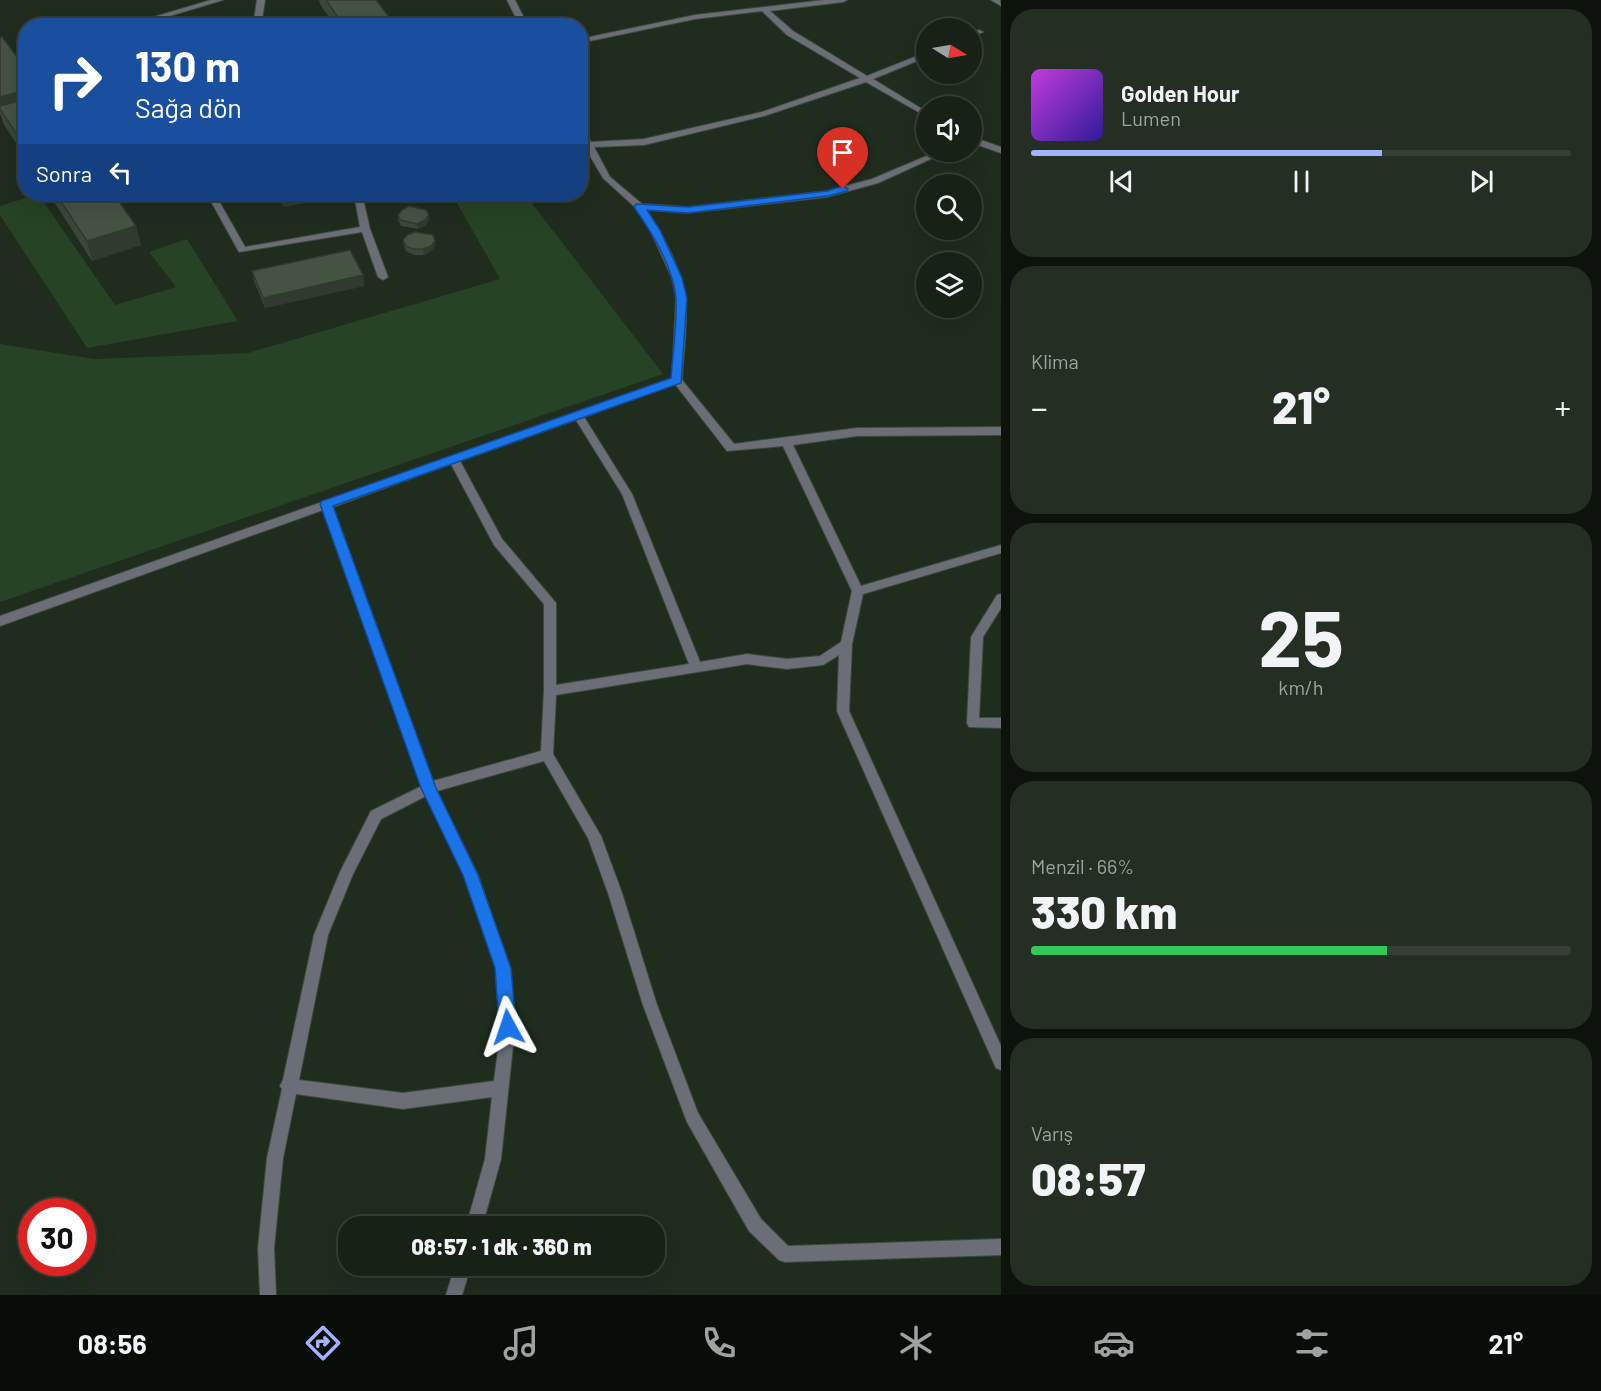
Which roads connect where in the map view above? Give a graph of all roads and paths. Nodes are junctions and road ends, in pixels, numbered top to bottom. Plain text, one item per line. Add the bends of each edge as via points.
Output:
1 (219, 0) edge
2 (261, 0) edge
3 (511, 0) edge
4 (843, 0) edge
5 (995, 0) edge
6 (1001, 4) edge
7 (764, 9) junction
8 (155, 18) edge
9 (258, 18) edge
10 (520, 18) edge
11 (588, 39) edge
12 (916, 59) edge
13 (866, 80) junction
14 (916, 109) edge
15 (982, 143) edge
16 (588, 145) joint
17 (1001, 150) edge
18 (919, 162) edge
19 (215, 201) edge
20 (359, 201) edge
21 (639, 207) junction
22 (365, 229) junction
23 (383, 277) dead end
24 (677, 380) junction
25 (578, 415) junction
26 (1001, 431) edge
27 (786, 442) junction
28 (454, 459) junction
29 (326, 504) junction
30 (1001, 549) edge
31 (858, 591) junction
32 (1001, 598) edge
33 (0, 621) edge
34 (846, 644) junction
35 (696, 667) junction
36 (550, 691) junction
37 (1001, 723) edge
38 (547, 755) junction
39 (429, 788) junction
40 (1001, 1063) edge
41 (288, 1086) junction
42 (501, 1088) junction
43 (477, 1216) edge
44 (1001, 1247) edge
45 (460, 1276) edge
46 (268, 1295) edge
47 (454, 1295) edge

1 - 8 street
2 - 9 street
3 - 10 street
4 - 7 street
5 - 6 street
7 - 11 street via 695,16
7 - 13 street via 790,33
12 - 13 street
13 - 14 street
13 - 16 street via 765,114 644,142
15 - 17 street
16 - 21 street via 607,178
18 - 21 street via 875,181 828,194 688,210
19 - 22 street via 242,250
20 - 22 street
21 - 24 street via 655,230 677,278 681,298
22 - 23 street
24 - 25 street
24 - 27 street via 731,448
25 - 28 street
25 - 35 street via 627,494
26 - 27 street via 857,432
27 - 31 street
28 - 29 street
28 - 36 street via 498,542 550,603
29 - 33 street
29 - 39 street
30 - 31 street
31 - 34 street
32 - 37 street via 977,638 974,723
34 - 35 street via 823,660 787,664 747,659
34 - 40 street via 843,711
35 - 36 street
36 - 38 street
38 - 39 street
38 - 44 street via 594,836 692,1117 755,1225 785,1254
39 - 41 street via 376,815 347,872 321,934
39 - 42 street via 471,875 503,968 508,1027
41 - 42 street via 403,1101
41 - 46 street via 266,1248
42 - 43 street via 493,1159
45 - 47 street

